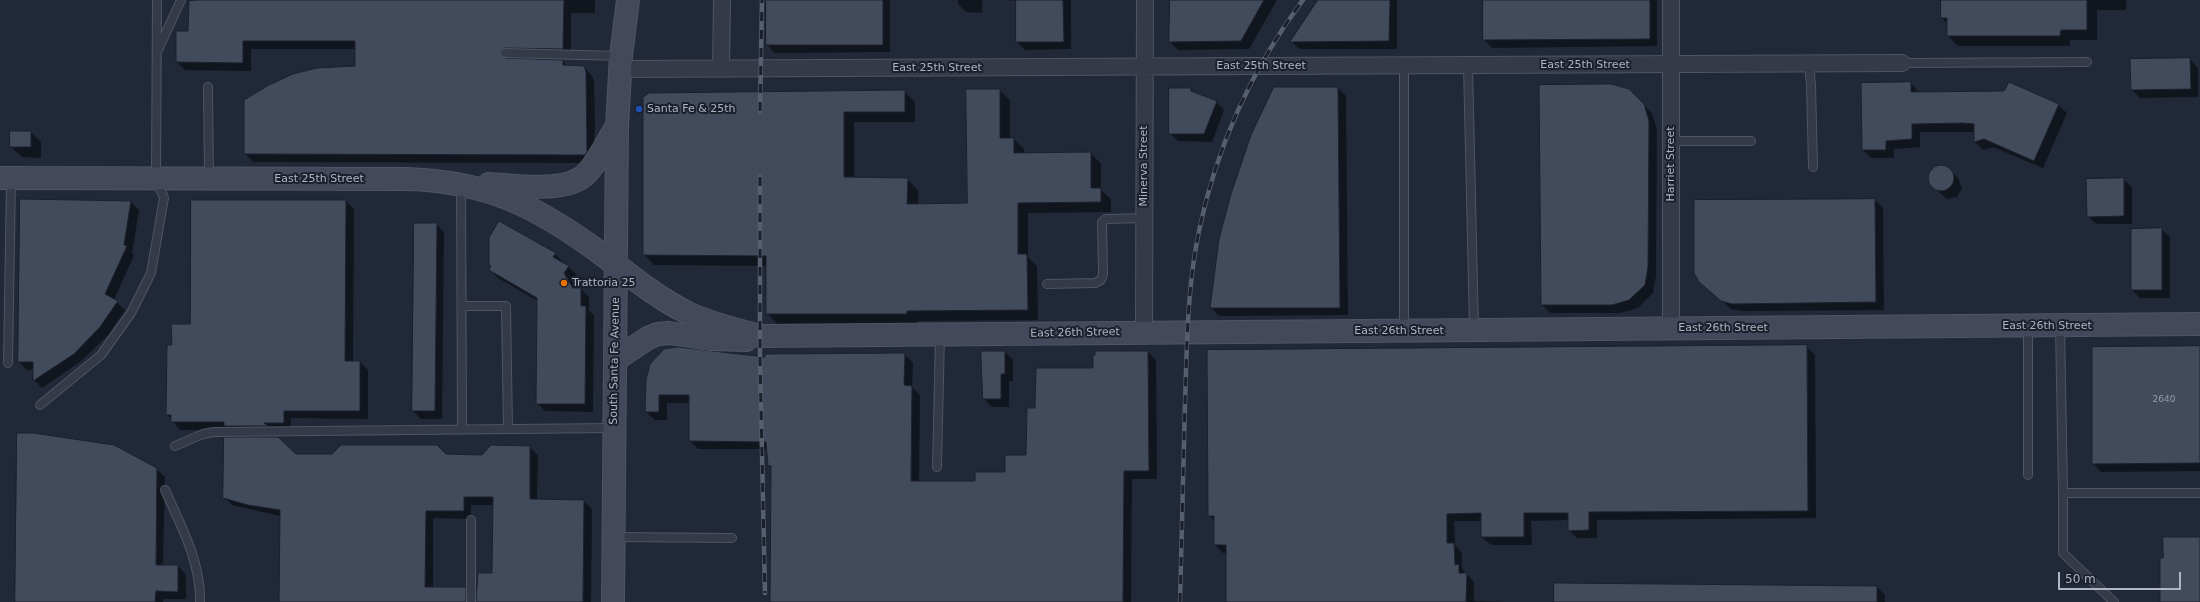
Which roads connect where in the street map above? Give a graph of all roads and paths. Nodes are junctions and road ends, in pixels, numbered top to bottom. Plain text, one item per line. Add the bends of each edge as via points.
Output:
1 (157, 0) edge
2 (181, 0) edge
3 (628, 0) edge
4 (722, 0) edge
5 (1145, 0) edge
6 (1671, 0) edge
7 (505, 53) dead end
8 (157, 54) junction
9 (2087, 62) dead end
10 (620, 63) junction
11 (1902, 63) joint
12 (1671, 64) junction
13 (1809, 64) junction
14 (1468, 65) junction
15 (1404, 66) junction
16 (1145, 67) junction
17 (721, 69) junction
18 (208, 87) dead end
19 (616, 126) junction
20 (1671, 141) junction
21 (1751, 141) dead end
22 (1812, 167) dead end
23 (5, 178) edge
24 (156, 179) junction
25 (209, 179) junction
26 (461, 183) junction
27 (1144, 218) junction
28 (616, 265) junction
29 (1047, 284) dead end
30 (463, 306) junction
31 (2200, 324) edge
32 (2028, 326) junction
33 (2060, 326) junction
34 (1671, 328) junction
35 (1474, 330) junction
36 (1404, 331) junction
37 (1144, 332) junction
38 (940, 335) junction
39 (791, 336) junction
40 (615, 360) junction
41 (8, 363) dead end
42 (40, 405) dead end
43 (508, 428) junction
44 (614, 428) junction
45 (462, 429) junction
46 (175, 446) dead end
47 (937, 467) dead end
48 (2028, 475) dead end
49 (165, 490) dead end
50 (2063, 493) junction
51 (2200, 493) edge
52 (471, 520) dead end
53 (613, 537) junction
54 (732, 538) dead end
55 (200, 602) edge
56 (471, 602) edge
57 (613, 602) edge
58 (2114, 602) edge

1 - 8 lane
2 - 8 lane
3 - 10 street, South Santa Fe Avenue
4 - 17 street
5 - 16 street, Minerva Street
6 - 12 street, Harriet Street
7 - 10 lane
8 - 24 lane
9 - 11 lane
10 - 17 street, East 25th Street
10 - 19 street, South Santa Fe Avenue
11 - 13 street, East 25th Street
12 - 13 street, East 25th Street
12 - 14 street, East 25th Street
12 - 20 street, Harriet Street
13 - 22 lane
14 - 15 street, East 25th Street
14 - 35 lane
15 - 16 street, East 25th Street
15 - 36 lane
16 - 17 street, East 25th Street
16 - 27 street, Minerva Street
18 - 25 lane
19 - 26 street via 589,171 573,183 556,186
19 - 28 street, South Santa Fe Avenue
20 - 21 lane
20 - 34 street, Harriet Street
23 - 24 street, East 25th Street
23 - 41 lane
24 - 25 street, East 25th Street
24 - 42 lane via 164,198 151,273 131,313 101,355
25 - 26 street, East 25th Street via 420,179
26 - 28 street, East 25th Street via 496,192 543,214
26 - 30 lane
27 - 29 lane via 1106,219 1102,222 1103,274 1100,280 1095,283
27 - 37 street, Minerva Street
28 - 39 street, East 26th Street via 657,295 688,313 760,336
28 - 40 street, South Santa Fe Avenue
30 - 43 lane via 506,306
30 - 45 lane
31 - 33 street, East 26th Street
32 - 33 street, East 26th Street
32 - 34 street, East 26th Street
32 - 48 lane
33 - 50 lane
34 - 35 street, East 26th Street
35 - 36 street, East 26th Street
36 - 37 street, East 26th Street
37 - 38 street, East 26th Street
38 - 39 street, East 26th Street
38 - 47 lane
39 - 40 street via 735,340 658,334
40 - 44 street, South Santa Fe Avenue
43 - 44 lane
43 - 45 lane
44 - 53 street, South Santa Fe Avenue
45 - 46 lane via 214,432
49 - 55 lane via 193,553 201,587
50 - 51 lane
50 - 58 lane via 2063,553
52 - 56 lane
53 - 54 lane
53 - 57 street, South Santa Fe Avenue

